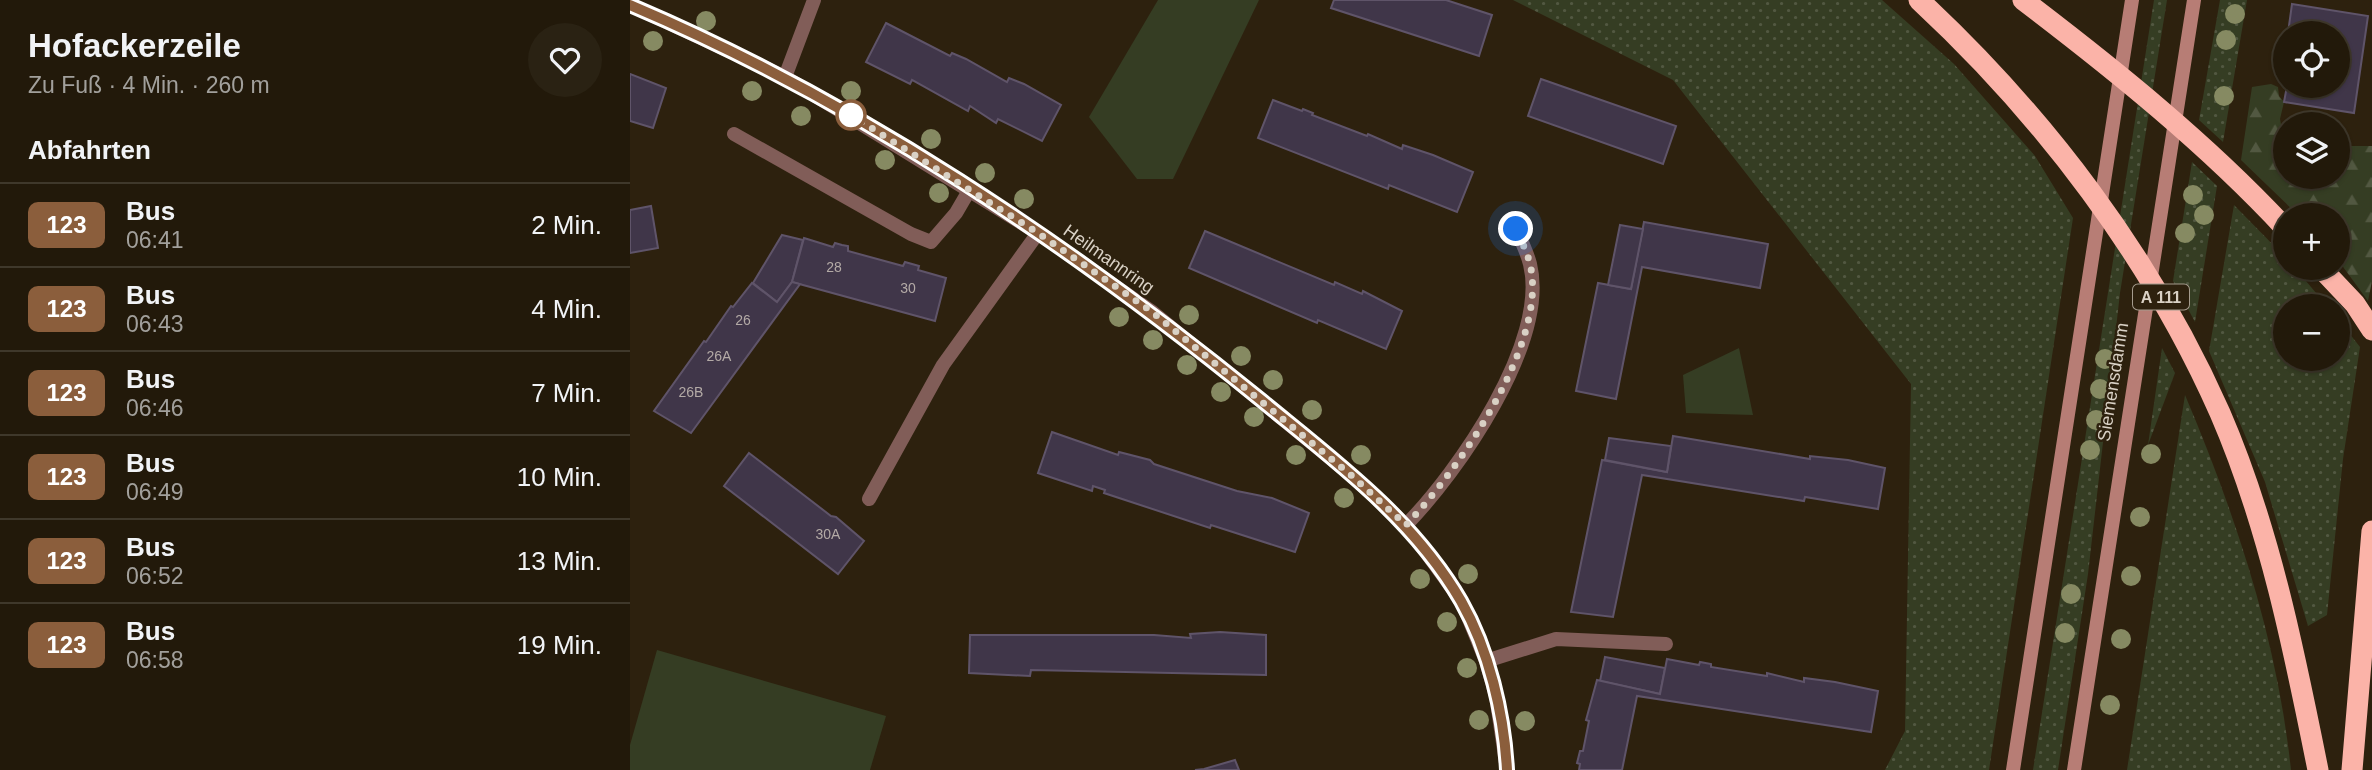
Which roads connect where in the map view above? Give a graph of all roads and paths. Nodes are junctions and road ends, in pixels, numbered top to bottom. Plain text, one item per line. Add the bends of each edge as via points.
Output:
1 (814, 0) edge
2 (1919, 0) edge
3 (2023, 0) edge
4 (2132, 0) edge
5 (2194, 0) edge
6 (630, 5) edge
7 (785, 77) junction
8 (734, 134) dead end
9 (970, 189) junction
10 (2273, 215) edge
11 (1516, 229) dead end
12 (1038, 233) junction
13 (2332, 280) edge
14 (2372, 330) edge
15 (869, 499) dead end
16 (1406, 525) junction
17 (2372, 531) edge
18 (1666, 644) dead end
19 (1486, 661) junction
20 (1507, 770) edge
21 (2013, 770) edge
22 (2074, 770) edge
23 (2318, 770) edge
24 (2352, 770) edge

1 - 7 street
2 - 23 highway, A 111 via 2038,124 2167,307 2220,415 2248,489 2290,633
3 - 10 highway via 2092,53
4 - 21 main road
5 - 22 main road, Siemensdamm
6 - 7 street, Heilmannring
7 - 9 street, Heilmannring
8 - 9 street via 931,242
9 - 12 street, Heilmannring
11 - 16 street via 1530,265 1532,295 1521,344 1480,430
12 - 15 street via 943,365
12 - 16 street, Heilmannring via 1151,311
13 - 14 highway
16 - 19 street, Heilmannring via 1462,602
17 - 24 highway
18 - 19 street via 1556,639
19 - 20 street, Heilmannring

